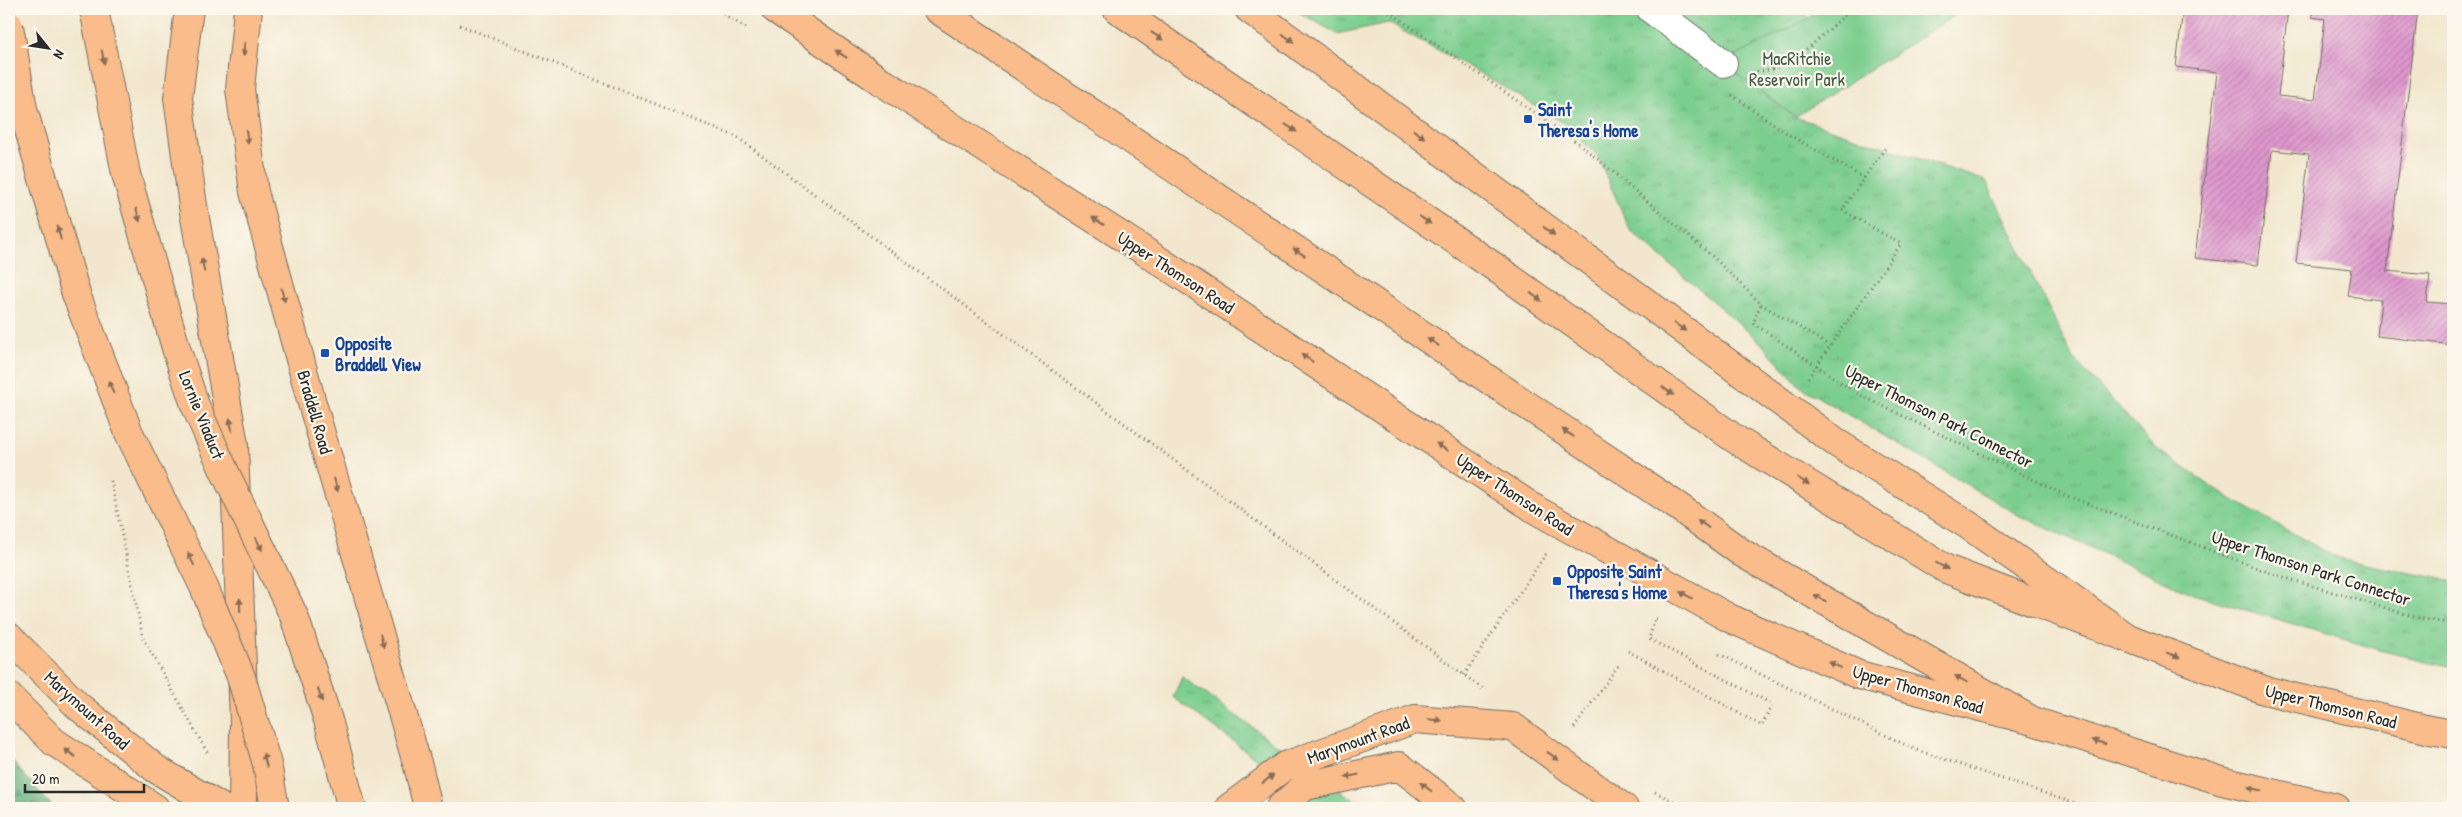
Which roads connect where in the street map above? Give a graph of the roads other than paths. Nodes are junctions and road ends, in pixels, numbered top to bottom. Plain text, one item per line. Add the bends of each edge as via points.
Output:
1 (94, 9) edge
2 (170, 9) edge
3 (189, 9) edge
4 (248, 9) edge
5 (775, 9) edge
6 (937, 9) edge
7 (1117, 9) edge
8 (1249, 9) edge
9 (1651, 9) edge
10 (9, 26) edge
11 (1723, 63) road end
12 (178, 98) junction
13 (9, 637) edge
14 (2128, 638) junction
15 (9, 697) edge
16 (2033, 721) junction
17 (2453, 734) edge
18 (155, 808) edge
19 (222, 808) edge
20 (243, 808) edge
21 (275, 808) edge
22 (352, 808) edge
23 (428, 808) edge
24 (1229, 808) edge
25 (1280, 808) edge
26 (1453, 808) edge
27 (1624, 808) edge
28 (2336, 808) edge

1 -> 22 main road, Lornie Viaduct, bridge via 126,174 176,348 210,440 294,616
2 - 12 main road
3 - 12 main road
4 -> 23 main road, Braddell Road via 240,89 254,192
16 -> 5 main road, Upper Thomson Road via 1859,675 1729,618 1582,537 882,82
16 -> 6 main road via 1742,553 1672,502
7 -> 14 main road via 1496,268 1752,450 1946,569
8 -> 14 main road, Upper Thomson Road via 1835,442 1968,524
9 - 11 lane
21 -> 10 main road, bridge via 267,764 241,677 204,588 129,433 76,294 23,109
20 -> 12 main road via 244,723 234,445
13 - 19 main road, Marymount Road via 78,706 156,769
14 -> 17 main road, Upper Thomson Road via 2264,690
18 -> 15 main road via 54,742
28 -> 16 main road, Upper Thomson Road via 2222,781
24 -> 27 main road, Marymount Road via 1285,766 1415,719 1513,727
26 -> 25 main road, Marymount Road via 1399,766 1304,786

